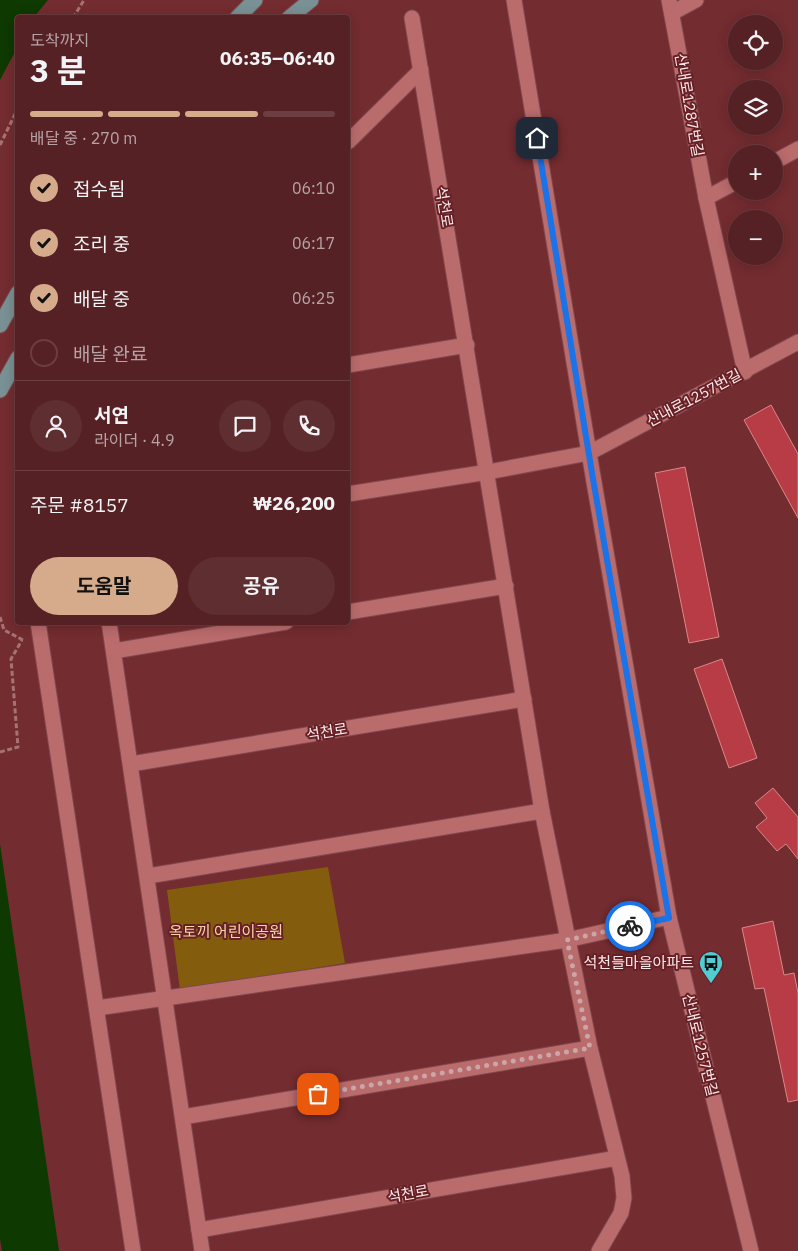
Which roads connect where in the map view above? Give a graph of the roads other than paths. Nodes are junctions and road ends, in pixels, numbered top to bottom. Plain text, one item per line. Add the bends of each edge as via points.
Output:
1 (255, 0) edge
2 (311, 0) edge
3 (514, 0) edge
4 (696, 0) edge
5 (671, 6) edge
6 (240, 15) edge
7 (293, 15) edge
8 (412, 18) dead end
9 (421, 70) junction
10 (350, 140) edge
11 (798, 149) edge
12 (783, 157) edge
13 (728, 186) edge
14 (706, 198) junction
15 (15, 298) edge
16 (0, 325) edge
17 (798, 342) edge
18 (466, 345) junction
19 (15, 363) edge
20 (350, 365) edge
21 (745, 372) junction
22 (0, 390) edge
23 (589, 453) junction
24 (488, 472) junction
25 (350, 494) edge
26 (506, 586) junction
27 (350, 612) edge
28 (38, 625) edge
29 (110, 625) edge
30 (268, 625) edge
31 (114, 651) junction
32 (524, 699) junction
33 (131, 764) junction
34 (542, 811) junction
35 (148, 876) junction
36 (669, 918) junction
37 (567, 940) junction
38 (166, 997) junction
39 (96, 1008) junction
40 (590, 1048) junction
41 (183, 1117) junction
42 (617, 1158) junction
43 (199, 1230) junction
44 (132, 1251) edge
45 (202, 1251) edge
46 (599, 1251) edge
47 (751, 1251) edge

1 - 6 main road
2 - 7 main road
3 - 23 street, 산내로1257번길
4 - 5 street, 산내로1287번길
5 - 14 street, 산내로1287번길
8 - 9 street, 석천로
9 - 10 street
9 - 18 street, 석천로
11 - 12 street
13 - 14 street
14 - 21 street, 산내로1287번길
15 - 16 main road
17 - 21 street, 산내로1257번길
18 - 20 street
18 - 24 street, 석천로
19 - 22 main road
21 - 23 street, 산내로1257번길
23 - 24 street
23 - 36 street, 산내로1257번길
24 - 25 street
24 - 26 street, 석천로
26 - 27 street
26 - 32 street, 석천로
28 - 39 street
29 - 31 street
30 - 31 street
31 - 33 street
32 - 33 street, 석천로
32 - 34 street, 석천로
33 - 35 street
34 - 35 street
34 - 37 street, 석천로
35 - 38 street
36 - 37 street
36 - 47 street, 산내로1257번길
37 - 38 street
37 - 40 street
38 - 39 street
38 - 41 street
39 - 44 street
40 - 41 street
40 - 42 street
41 - 43 street
42 - 43 street, 석천로
42 - 46 street via 624,1198 620,1213
43 - 45 street

